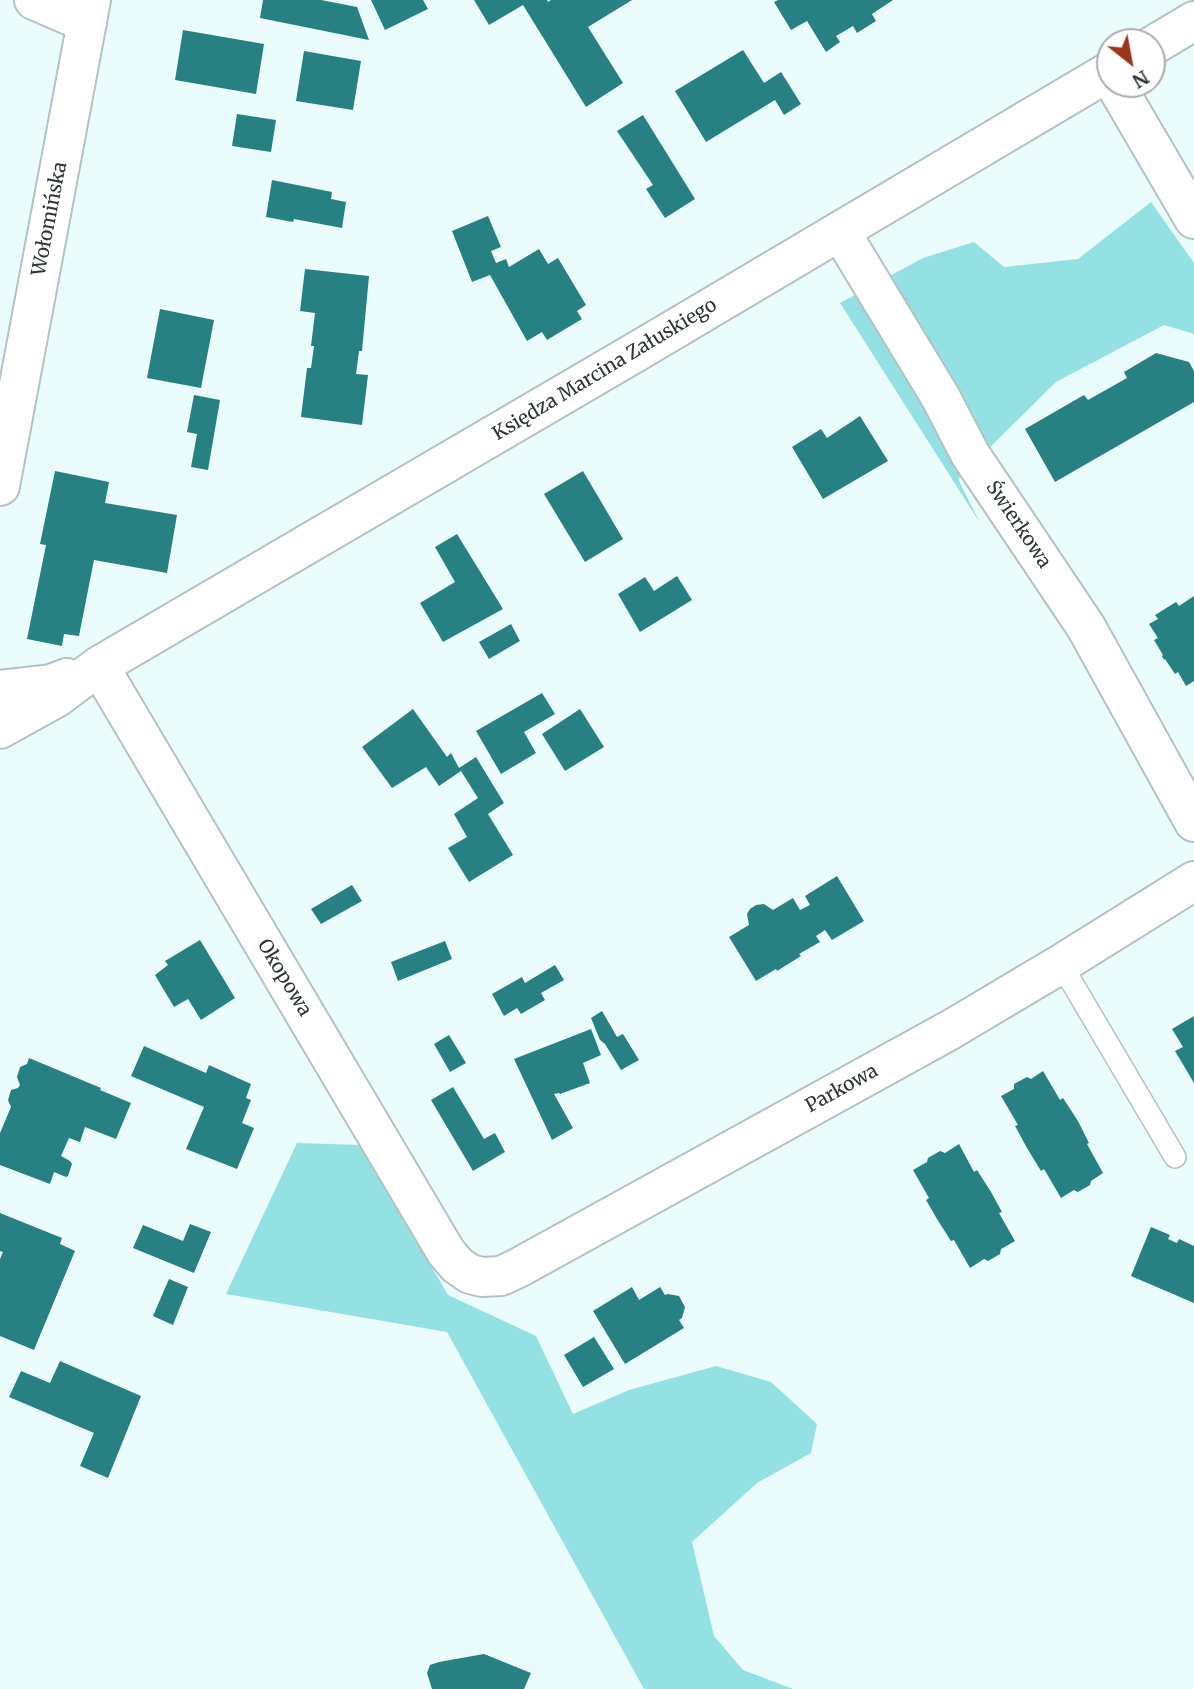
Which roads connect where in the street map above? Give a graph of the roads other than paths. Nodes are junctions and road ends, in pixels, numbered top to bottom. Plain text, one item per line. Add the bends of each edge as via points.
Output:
1 (34, 0) edge
2 (89, 11) edge
3 (1194, 21) edge
4 (1166, 38) edge
5 (1096, 85) edge
6 (1124, 98) edge
7 (1194, 219) edge
8 (839, 231) junction
9 (4, 447) edge
10 (0, 486) edge
11 (99, 666) junction
12 (0, 690) edge
13 (0, 729) edge
14 (1194, 821) edge
15 (1194, 881) edge
16 (1060, 964) junction
17 (1175, 1157) dead end
18 (482, 1277) joint

1 - 2 street
2 - 9 street, Wołomińska
3 - 4 street
5 - 8 street, Księdza Marcina Załuskiego
6 - 7 street
8 - 11 street, Księdza Marcina Załuskiego
8 - 14 street, Świerkowa via 970,454 1086,627
9 - 10 street, Wołomińska
11 - 12 street, Księdza Marcina Załuskiego via 51,684
11 - 13 street, Księdza Marcina Załuskiego via 56,698
11 - 18 street, Okopowa via 446,1252 457,1265
15 - 16 street, Parkowa
16 - 17 lane
16 - 18 street, Parkowa via 950,1030 530,1261 501,1276

